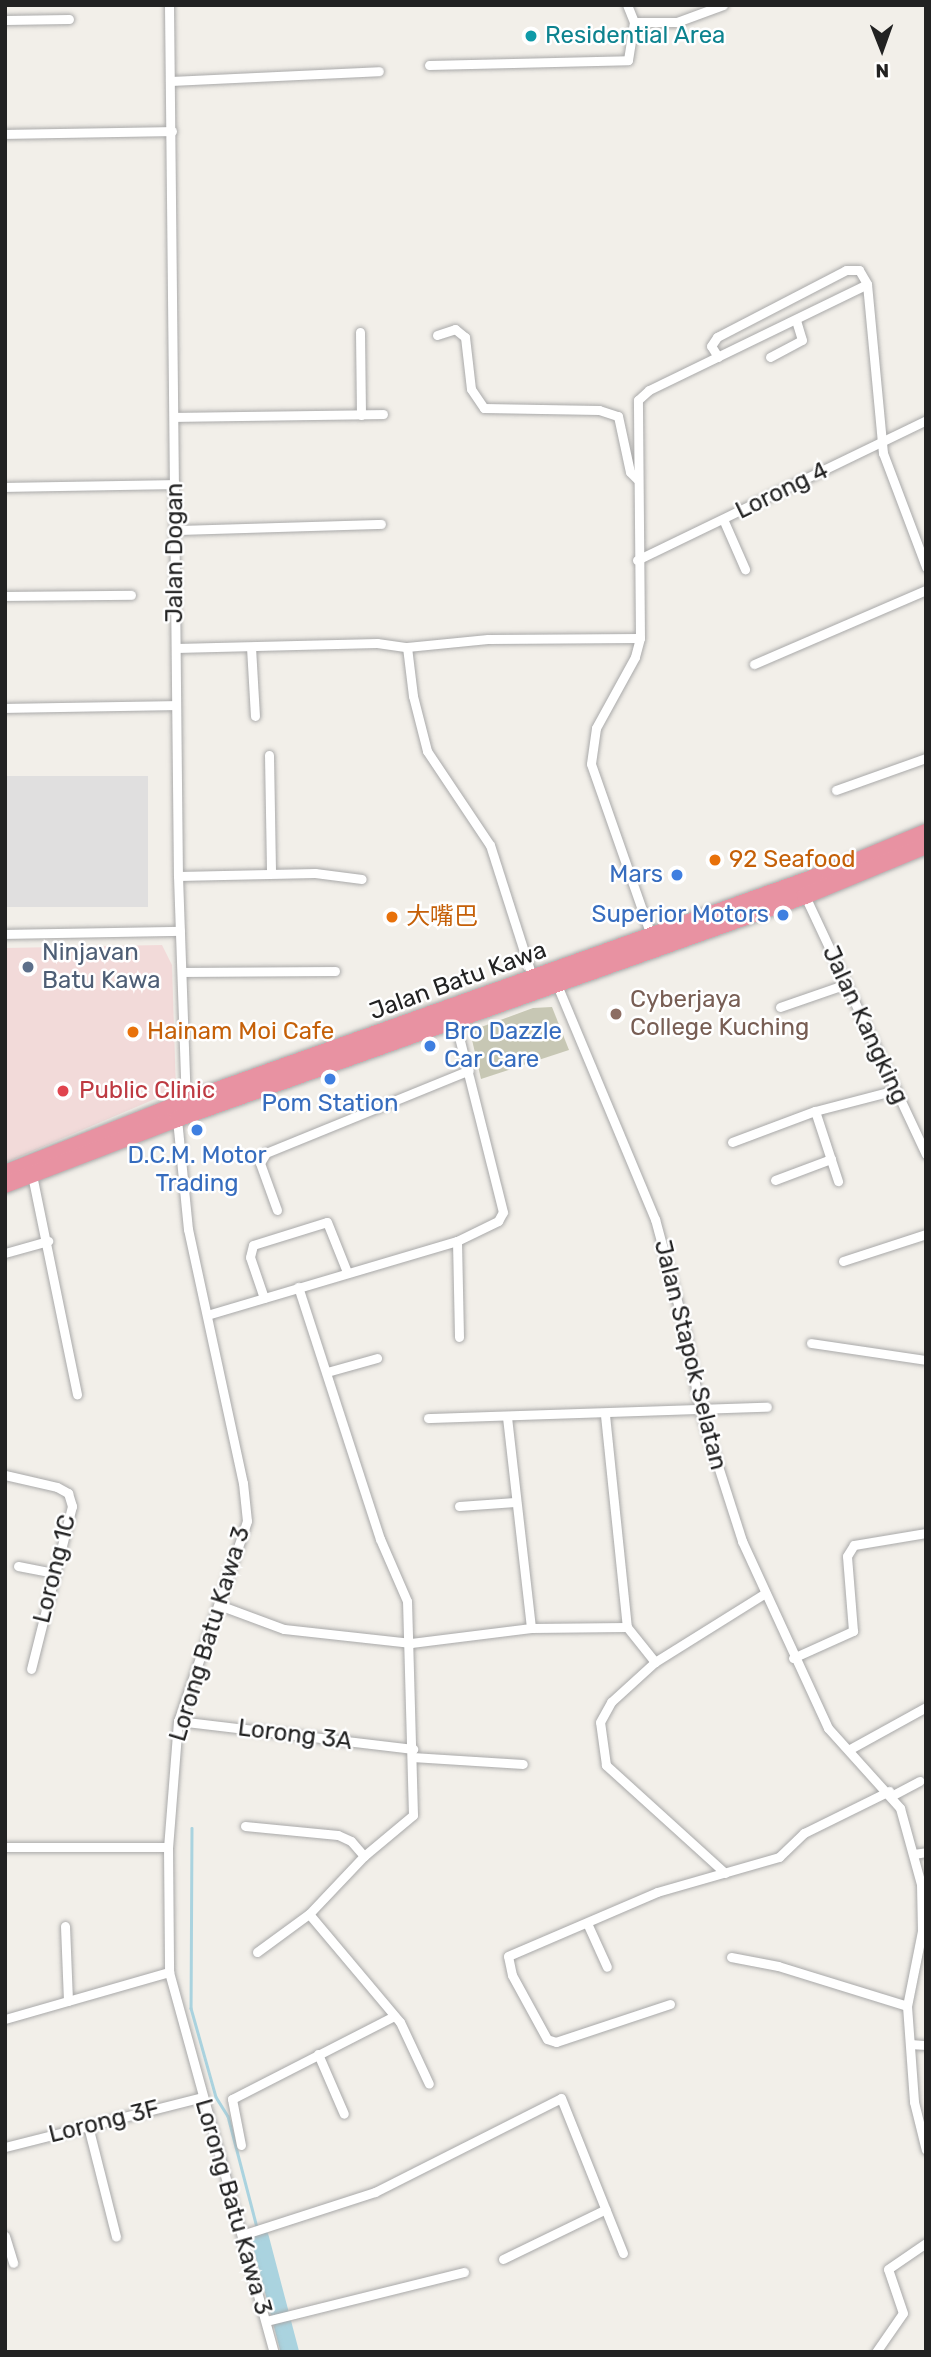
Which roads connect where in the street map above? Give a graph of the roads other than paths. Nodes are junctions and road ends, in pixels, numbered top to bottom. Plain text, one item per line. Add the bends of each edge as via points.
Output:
1 (169, 5) edge
2 (627, 5) edge
3 (723, 5) edge
4 (69, 19) dead end
5 (5, 20) edge
6 (634, 22) junction
7 (429, 65) dead end
8 (379, 71) dead end
9 (170, 81) junction
10 (172, 131) junction
11 (5, 134) edge
12 (867, 284) junction
13 (796, 320) junction
14 (360, 332) dead end
15 (436, 335) dead end
16 (718, 357) junction
17 (770, 357) dead end
18 (383, 414) dead end
19 (361, 415) junction
20 (174, 417) junction
21 (926, 420) edge
22 (881, 443) junction
23 (637, 479) junction
24 (175, 484) junction
25 (5, 487) edge
26 (723, 519) junction
27 (381, 524) dead end
28 (175, 530) junction
29 (637, 560) junction
30 (926, 567) edge
31 (745, 569) dead end
32 (926, 590) edge
33 (131, 594) dead end
34 (5, 596) edge
35 (640, 638) junction
36 (251, 647) junction
37 (407, 647) junction
38 (176, 648) junction
39 (754, 664) dead end
40 (176, 705) junction
41 (5, 708) edge
42 (255, 716) dead end
43 (269, 755) dead end
44 (926, 758) edge
45 (836, 790) dead end
46 (926, 832) edge
47 (926, 846) edge
48 (271, 872) junction
49 (178, 876) junction
50 (362, 879) dead end
51 (805, 895) junction
52 (180, 931) junction
53 (5, 934) edge
54 (652, 935) junction
55 (335, 971) dead end
56 (182, 972) junction
57 (532, 977) junction
58 (558, 985) junction
59 (844, 985) junction
60 (780, 1007) dead end
61 (455, 1021) junction
62 (469, 1070) junction
63 (896, 1090) junction
64 (186, 1101) junction
65 (816, 1111) junction
66 (177, 1119) junction
67 (732, 1142) dead end
68 (926, 1154) edge
69 (831, 1159) junction
70 (5, 1173) edge
71 (32, 1175) junction
72 (775, 1180) dead end
73 (838, 1181) dead end
74 (5, 1185) edge
75 (277, 1210) dead end
76 (926, 1234) edge
77 (48, 1241) junction
78 (457, 1241) junction
79 (5, 1253) edge
80 (843, 1261) dead end
81 (347, 1272) junction
82 (298, 1287) junction
83 (264, 1298) junction
84 (207, 1315) junction
85 (459, 1337) dead end
86 (811, 1343) dead end
87 (377, 1358) dead end
88 (926, 1360) edge
89 (327, 1372) junction
90 (77, 1394) dead end
91 (767, 1407) dead end
92 (700, 1410) junction
93 (605, 1415) junction
94 (428, 1418) dead end
95 (507, 1418) junction
96 (5, 1475) edge
97 (515, 1502) junction
98 (458, 1506) dead end
99 (926, 1533) edge
100 (18, 1566) dead end
101 (53, 1573) junction
102 (764, 1594) junction
103 (219, 1605) junction
104 (627, 1627) junction
105 (531, 1628) junction
106 (411, 1643) junction
107 (793, 1658) junction
108 (655, 1662) junction
109 (31, 1669) dead end
110 (926, 1707) edge
111 (178, 1721) junction
112 (849, 1749) junction
113 (412, 1753) junction
114 (523, 1764) dead end
115 (919, 1781) dead end
116 (891, 1793) junction
117 (245, 1826) dead end
118 (5, 1847) edge
119 (168, 1847) junction
120 (926, 1852) edge
121 (914, 1854) junction
122 (364, 1856) junction
123 (725, 1873) junction
124 (309, 1914) junction
125 (587, 1923) junction
126 (65, 1926) dead end
127 (257, 1952) dead end
128 (731, 1957) dead end
129 (607, 1967) dead end
130 (169, 1972) junction
131 (68, 2001) junction
132 (670, 2004) dead end
133 (907, 2006) junction
134 (391, 2017) junction
135 (5, 2019) edge
136 (910, 2044) junction
137 (926, 2045) edge
138 (318, 2054) junction
139 (429, 2084) dead end
140 (202, 2097) junction
141 (344, 2114) dead end
142 (88, 2126) junction
143 (241, 2145) dead end
144 (5, 2147) edge
145 (925, 2147) edge
146 (606, 2209) junction
147 (242, 2235) junction
148 (5, 2236) edge
149 (116, 2237) dead end
150 (926, 2244) edge
151 (623, 2253) dead end
152 (503, 2259) dead end
153 (13, 2263) dead end
154 (464, 2272) dead end
155 (270, 2320) junction
156 (274, 2352) edge
157 (876, 2352) edge

1 - 9 street, Jalan Dogan
2 - 6 street
3 - 6 street via 677,22
4 - 5 street
6 - 7 street via 628,60
8 - 9 street
9 - 10 street, Jalan Dogan
10 - 11 street
10 - 20 street, Jalan Dogan
12 - 13 street
12 - 16 street via 859,271 846,270 716,337 711,346
12 - 22 street
13 - 16 street
13 - 17 street via 802,340
14 - 19 street
15 - 23 street via 455,329 465,337 471,389 484,408 599,410 618,416 630,472
16 - 23 street via 649,390 639,400
18 - 19 street
19 - 20 street
20 - 24 street, Jalan Dogan
21 - 22 street, Lorong 4
22 - 26 street, Lorong 4
22 - 30 street
23 - 29 street
24 - 25 street
24 - 28 street, Jalan Dogan
26 - 29 street, Lorong 4
26 - 31 street
27 - 28 street
28 - 38 street, Jalan Dogan
29 - 35 street
32 - 39 street
33 - 34 street
35 - 37 street via 488,639
35 - 54 street via 635,657 596,728 591,764
36 - 37 street via 377,643
36 - 38 street
36 - 42 street
37 - 57 street via 427,751 490,845
38 - 40 street, Jalan Dogan
40 - 41 street
40 - 49 street, Jalan Dogan
43 - 48 street
44 - 45 street
46 - 54 highway, Jalan Batu Kawa
47 - 51 highway, Jalan Batu Kawa
48 - 49 street
48 - 50 street
49 - 52 street, Jalan Dogan
51 - 58 highway, Jalan Batu Kawa
51 - 59 street, Jalan Kangking
52 - 53 street
52 - 56 street, Jalan Dogan
54 - 57 highway, Jalan Batu Kawa
55 - 56 street
56 - 64 street, Jalan Dogan
57 - 64 highway, Jalan Batu Kawa
58 - 61 highway, Jalan Batu Kawa
58 - 92 street, Jalan Stapok Selatan via 655,1219 686,1334
59 - 60 street
59 - 63 street, Jalan Kangking
61 - 62 street
61 - 66 highway, Jalan Batu Kawa
62 - 75 street via 265,1153 260,1163
62 - 78 street via 502,1212 492,1227
63 - 65 street
63 - 68 street, Jalan Kangking
64 - 70 highway, Jalan Batu Kawa
65 - 67 street
65 - 69 street
66 - 71 highway, Jalan Batu Kawa
66 - 84 street, Lorong Batu Kawa 3 via 188,1230
69 - 72 street
69 - 73 street
71 - 74 highway, Jalan Batu Kawa
71 - 77 street
76 - 80 street
77 - 79 street
77 - 90 street
78 - 81 street
78 - 85 street
81 - 82 street
81 - 83 street via 327,1222 253,1245 250,1256
82 - 83 street
82 - 89 street
83 - 84 street
84 - 103 street, Lorong Batu Kawa 3 via 247,1521
86 - 88 street
87 - 89 street
89 - 106 street via 380,1539 407,1601
91 - 92 street
92 - 93 street
92 - 102 street, Jalan Stapok Selatan
93 - 95 street
93 - 104 street
94 - 95 street
95 - 97 street
96 - 101 street, Lorong 1C via 68,1493 72,1506
97 - 98 street
97 - 105 street
99 - 107 street via 854,1545 847,1556 853,1631
100 - 101 street
101 - 109 street, Lorong 1C
102 - 107 street, Jalan Stapok Selatan
102 - 108 street
103 - 106 street via 284,1629
103 - 111 street, Lorong Batu Kawa 3
104 - 105 street
104 - 108 street
105 - 106 street
106 - 113 street
107 - 112 street, Jalan Stapok Selatan via 828,1728
108 - 123 street via 604,1712 600,1721 602,1753 616,1776
110 - 112 street
111 - 113 street, Lorong 3A
111 - 119 street, Lorong Batu Kawa 3
112 - 116 street, Jalan Stapok Selatan
113 - 114 street, Lorong 3A
113 - 122 street via 413,1815
115 - 116 street
116 - 121 street, Jalan Stapok Selatan
116 - 123 street via 804,1833 779,1857
117 - 122 street via 338,1836 351,1841
118 - 119 street
119 - 130 street, Lorong Batu Kawa 3
120 - 121 street
121 - 133 street, Jalan Stapok Selatan via 921,1884 922,1931
122 - 124 street
123 - 125 street via 657,1892
124 - 127 street
124 - 134 street
125 - 129 street
125 - 132 street via 508,1955 512,1975 547,2039 569,2040
126 - 131 street
128 - 133 street
130 - 131 street
130 - 140 street, Lorong Batu Kawa 3
131 - 135 street
133 - 136 street, Jalan Stapok Selatan
134 - 138 street
134 - 139 street via 405,2030
136 - 137 street
136 - 145 street, Jalan Stapok Selatan via 914,2102
138 - 141 street
138 - 143 street via 232,2099
140 - 142 street, Lorong 3F
140 - 147 street, Lorong Batu Kawa 3
142 - 144 street, Lorong 3F
142 - 149 street
146 - 147 street via 561,2098 375,2192
146 - 151 street
146 - 152 street
147 - 155 street, Lorong Batu Kawa 3
148 - 153 street
150 - 157 street via 888,2269 903,2312
154 - 155 street
155 - 156 street, Lorong Batu Kawa 3

